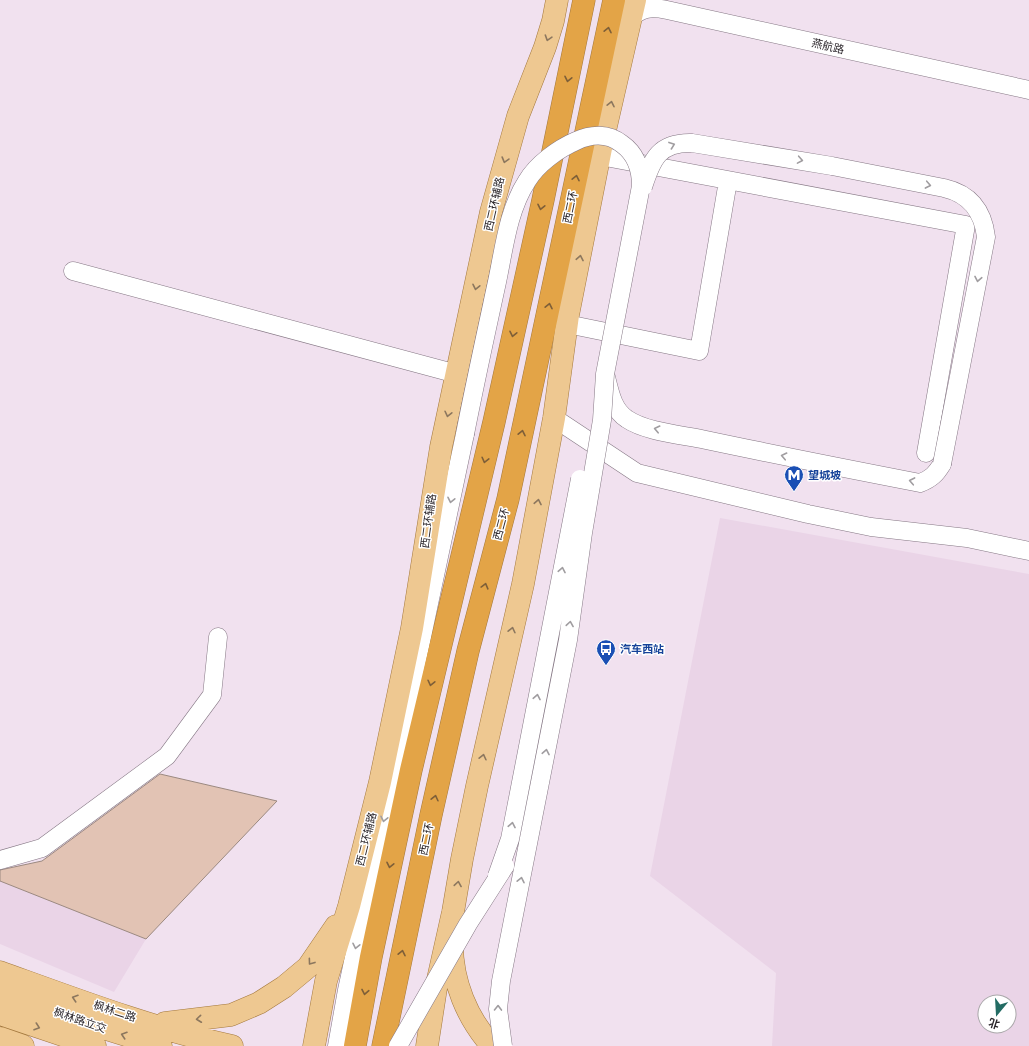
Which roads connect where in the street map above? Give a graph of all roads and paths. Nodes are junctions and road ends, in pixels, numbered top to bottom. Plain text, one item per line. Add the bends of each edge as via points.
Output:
1 (557, 0) edge
2 (584, 0) edge
3 (614, 0) edge
4 (671, 0) edge
5 (632, 9) edge
6 (1029, 82) edge
7 (1029, 90) edge
8 (600, 156) junction
9 (728, 180) junction
10 (639, 200) junction
11 (73, 271) dead end
12 (567, 324) junction
13 (457, 374) junction
14 (605, 374) junction
15 (554, 418) junction
16 (926, 453) dead end
17 (1029, 551) edge
18 (218, 637) dead end
19 (532, 827) junction
20 (0, 860) edge
21 (497, 876) junction
22 (349, 906) junction
23 (453, 912) junction
24 (0, 972) edge
25 (0, 992) edge
26 (0, 1014) edge
27 (156, 1024) junction
28 (0, 1038) edge
29 (23, 1046) edge
30 (94, 1046) edge
31 (161, 1046) edge
32 (232, 1046) edge
33 (314, 1046) edge
34 (337, 1046) edge
35 (355, 1046) edge
36 (383, 1046) edge
37 (398, 1046) edge
38 (427, 1046) edge
39 (492, 1046) edge
40 (503, 1046) edge

1 -> 13 main road, 西二环辅路 via 553,21 518,116 502,171
2 -> 35 highway via 494,422 440,645 388,878
36 -> 3 highway, 西二环 via 468,651 508,499
4 - 6 street, 燕航路
5 - 7 street, 燕航路 via 663,9
8 -> 5 main road
8 - 9 street
12 -> 8 main road
9 - 12 street via 699,350
9 - 16 street via 966,225
10 - 14 street, bridge
10 -> 14 street, bridge via 652,162 666,146 678,142 700,143 954,190 965,196 977,209 985,224 986,236 942,464 929,480 920,483 825,465 638,424 627,420 614,404
10 -> 34 street, bridge via 641,175 638,163 630,150 606,136 584,138 558,151 527,180 518,195 499,273
11 - 13 street
12 - 15 main road
13 -> 22 main road, 西二环辅路 via 434,485 412,628 380,782
19 -> 14 street, bridge via 568,640 602,420
21 -> 14 street, bridge via 510,838 590,427
15 - 17 street via 637,473 808,514 871,526 967,538
23 -> 15 main road via 466,837 523,584
18 - 20 street via 212,695 167,756 42,848
19 - 21 street, bridge
40 -> 19 street, bridge via 498,1009 501,981
21 - 37 street, bridge
22 -> 27 main road via 308,967 259,1003 231,1015
22 - 33 main road, 西二环辅路 via 326,981
23 - 38 main road via 436,988
23 - 39 main road via 452,956 458,987 475,1024
27 -> 24 main road, 枫林二路
31 -> 25 main road, 枫林路立交 via 70,1018
26 -> 30 main road, 枫林路立交
27 - 32 main road, 枫林二路
28 - 29 main road

